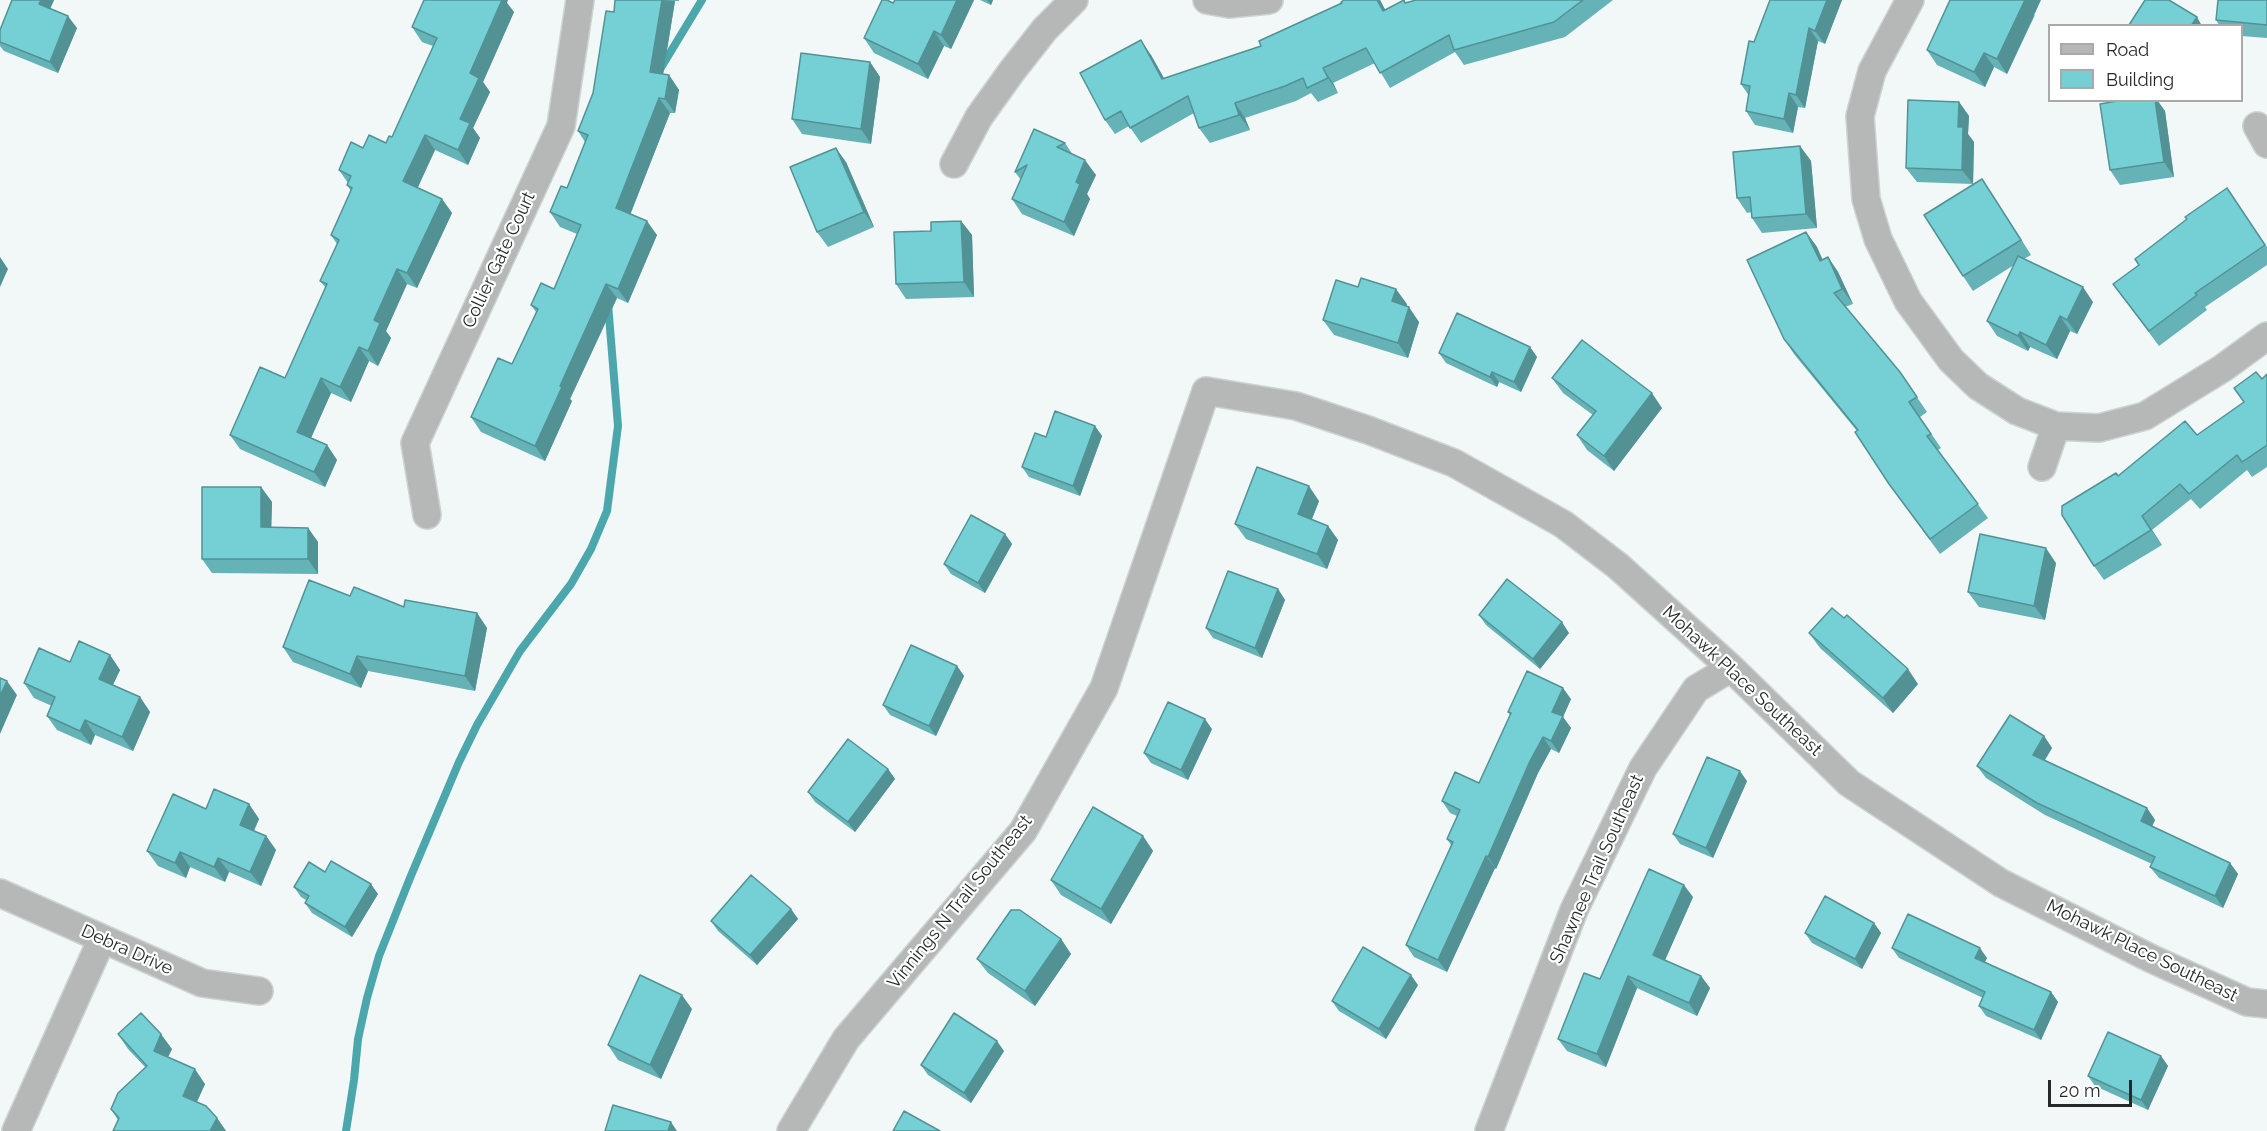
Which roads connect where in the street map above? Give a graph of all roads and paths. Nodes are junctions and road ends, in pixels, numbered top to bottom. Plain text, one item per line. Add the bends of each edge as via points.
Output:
1 (580, 0) edge
2 (1074, 0) edge
3 (1207, 0) edge
4 (1269, 0) edge
5 (1910, 0) edge
6 (954, 164) dead end
7 (2267, 336) edge
8 (1206, 391) joint
9 (2056, 426) junction
10 (2042, 467) dead end
11 (427, 515) dead end
12 (1731, 668) junction
13 (0, 893) edge
14 (102, 939) junction
15 (259, 991) dead end
16 (2267, 1004) edge
17 (16, 1131) edge
18 (791, 1131) edge
19 (1489, 1131) edge

1 - 11 street, Collier Gate Court via 561,126 415,442
2 - 6 street via 1012,71 979,117
3 - 4 street via 1229,4
5 - 9 street via 1872,71 1860,116 1866,199 1878,239 1908,301 1951,360 1978,386 2017,411
7 - 9 street via 2145,416 2100,428
8 - 12 street, Mohawk Place Southeast via 1296,406 1454,463 1563,524 1618,566
8 - 18 street, Vinnings N Trail Southeast via 1099,698 1023,831 846,1039
9 - 10 street
12 - 16 street, Mohawk Place Southeast via 1849,783 2001,883 2152,959 2247,1002
12 - 19 street, Shawnee Trail Southeast via 1696,689 1643,768 1574,910
13 - 14 street, Debra Drive
14 - 15 street, Debra Drive via 202,983
14 - 17 street

